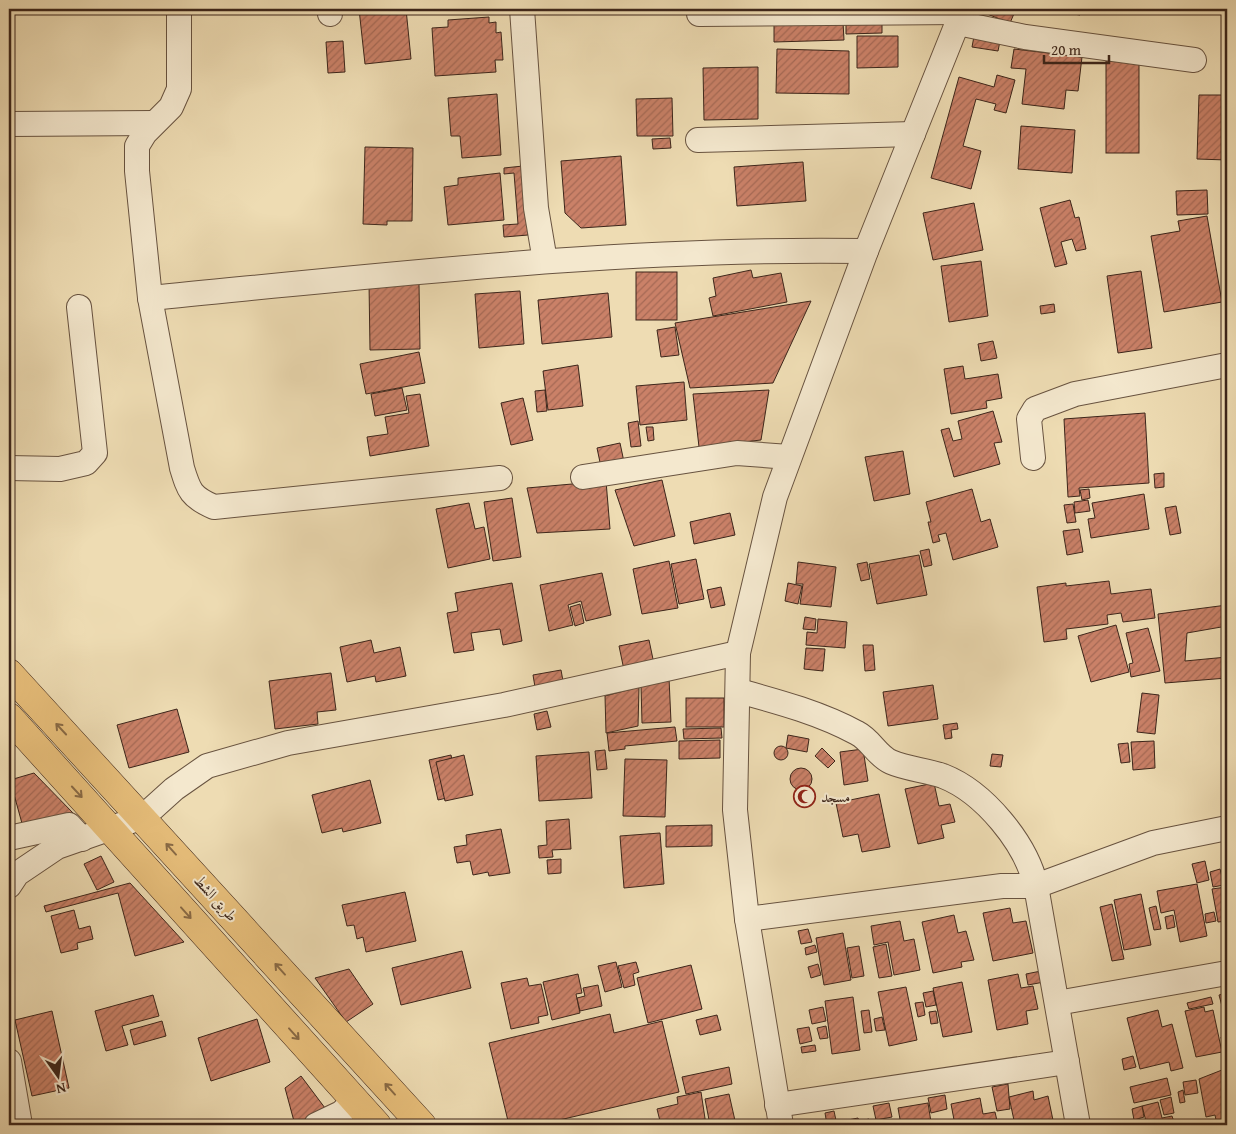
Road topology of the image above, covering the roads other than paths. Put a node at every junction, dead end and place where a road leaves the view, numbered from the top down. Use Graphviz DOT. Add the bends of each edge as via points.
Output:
graph roads {
  1 [pos="179,9"];
  2 [pos="522,9"];
  3 [pos="699,14"];
  4 [pos="961,14"];
  5 [pos="1194,60"];
  6 [pos="154,123"];
  7 [pos="9,124"];
  8 [pos="913,134"];
  9 [pos="698,140"];
  10 [pos="866,251"];
  11 [pos="546,261"];
  12 [pos="150,298"];
  13 [pos="79,307"];
  14 [pos="1227,365"];
  15 [pos="789,457"];
  16 [pos="1033,458"];
  17 [pos="9,468"];
  18 [pos="583,477"];
  19 [pos="500,478"];
  20 [pos="738,653"];
  21 [pos="9,673"];
  22 [pos="739,691"];
  23 [pos="9,718"];
  24 [pos="143,817"];
  25 [pos="1223,824"];
  26 [pos="110,827"];
  27 [pos="9,838"];
  28 [pos="82,839"];
  29 [pos="9,886"];
  30 [pos="1036,886"];
  31 [pos="747,919"];
  32 [pos="1227,973"];
  33 [pos="1057,1003"];
  34 [pos="9,1061"];
  35 [pos="1068,1062"];
  36 [pos="354,1101"];
  37 [pos="779,1115"];
  38 [pos="20,1125"];
  39 [pos="316,1125"];
  40 [pos="377,1125"];
  41 [pos="422,1125"];
  42 [pos="1078,1125"];
  1 -- 6 [label="street" via="179,89 171,107"];
  2 -- 11 [label="street" via="536,208"];
  3 -- 4 [label="street"];
  4 -- 5 [label="street" via="1044,40"];
  4 -- 8 [label="street"];
  6 -- 7 [label="street"];
  6 -- 12 [label="street" via="138,146 137,171"];
  8 -- 9 [label="street"];
  8 -- 10 [label="street"];
  10 -- 11 [label="street" via="778,249"];
  10 -- 15 [label="street"];
  11 -- 12 [label="street"];
  12 -- 19 [label="street" via="182,468 188,491 200,501 214,507"];
  13 -- 17 [label="street" via="95,452 86,463 60,469"];
  14 -- 16 [label="street" via="1075,394 1035,409 1029,419"];
  15 -- 18 [label="street" via="737,453"];
  15 -- 20 [label="street" via="775,497"];
  20 -- 22 [label="street"];
  20 -- 24 [label="street" via="504,705 288,743 250,753 207,766 174,789"];
  24 -- 21 [label="highway, طريق الشط, one-way"];
  22 -- 30 [label="street" via="836,722 867,739 891,762 955,782 1005,826 1032,868"];
  22 -- 31 [label="street" via="735,810"];
  23 -- 26 [label="highway, one-way"];
  24 -- 26 [label="street"];
  41 -- 24 [label="highway, طريق الشط, one-way"];
  25 -- 30 [label="street" via="1153,843"];
  26 -- 28 [label="street"];
  26 -- 36 [label="highway, one-way"];
  27 -- 28 [label="street" via="70,825"];
  28 -- 29 [label="street" via="57,847 33,861 17,874"];
  30 -- 31 [label="street" via="994,887"];
  30 -- 33 [label="street"];
  31 -- 37 [label="street"];
  32 -- 33 [label="street"];
  33 -- 35 [label="street"];
  34 -- 38 [label="street"];
  35 -- 37 [label="street"];
  35 -- 42 [label="street"];
  36 -- 39 [label="street"];
  36 -- 40 [label="highway"];
}
